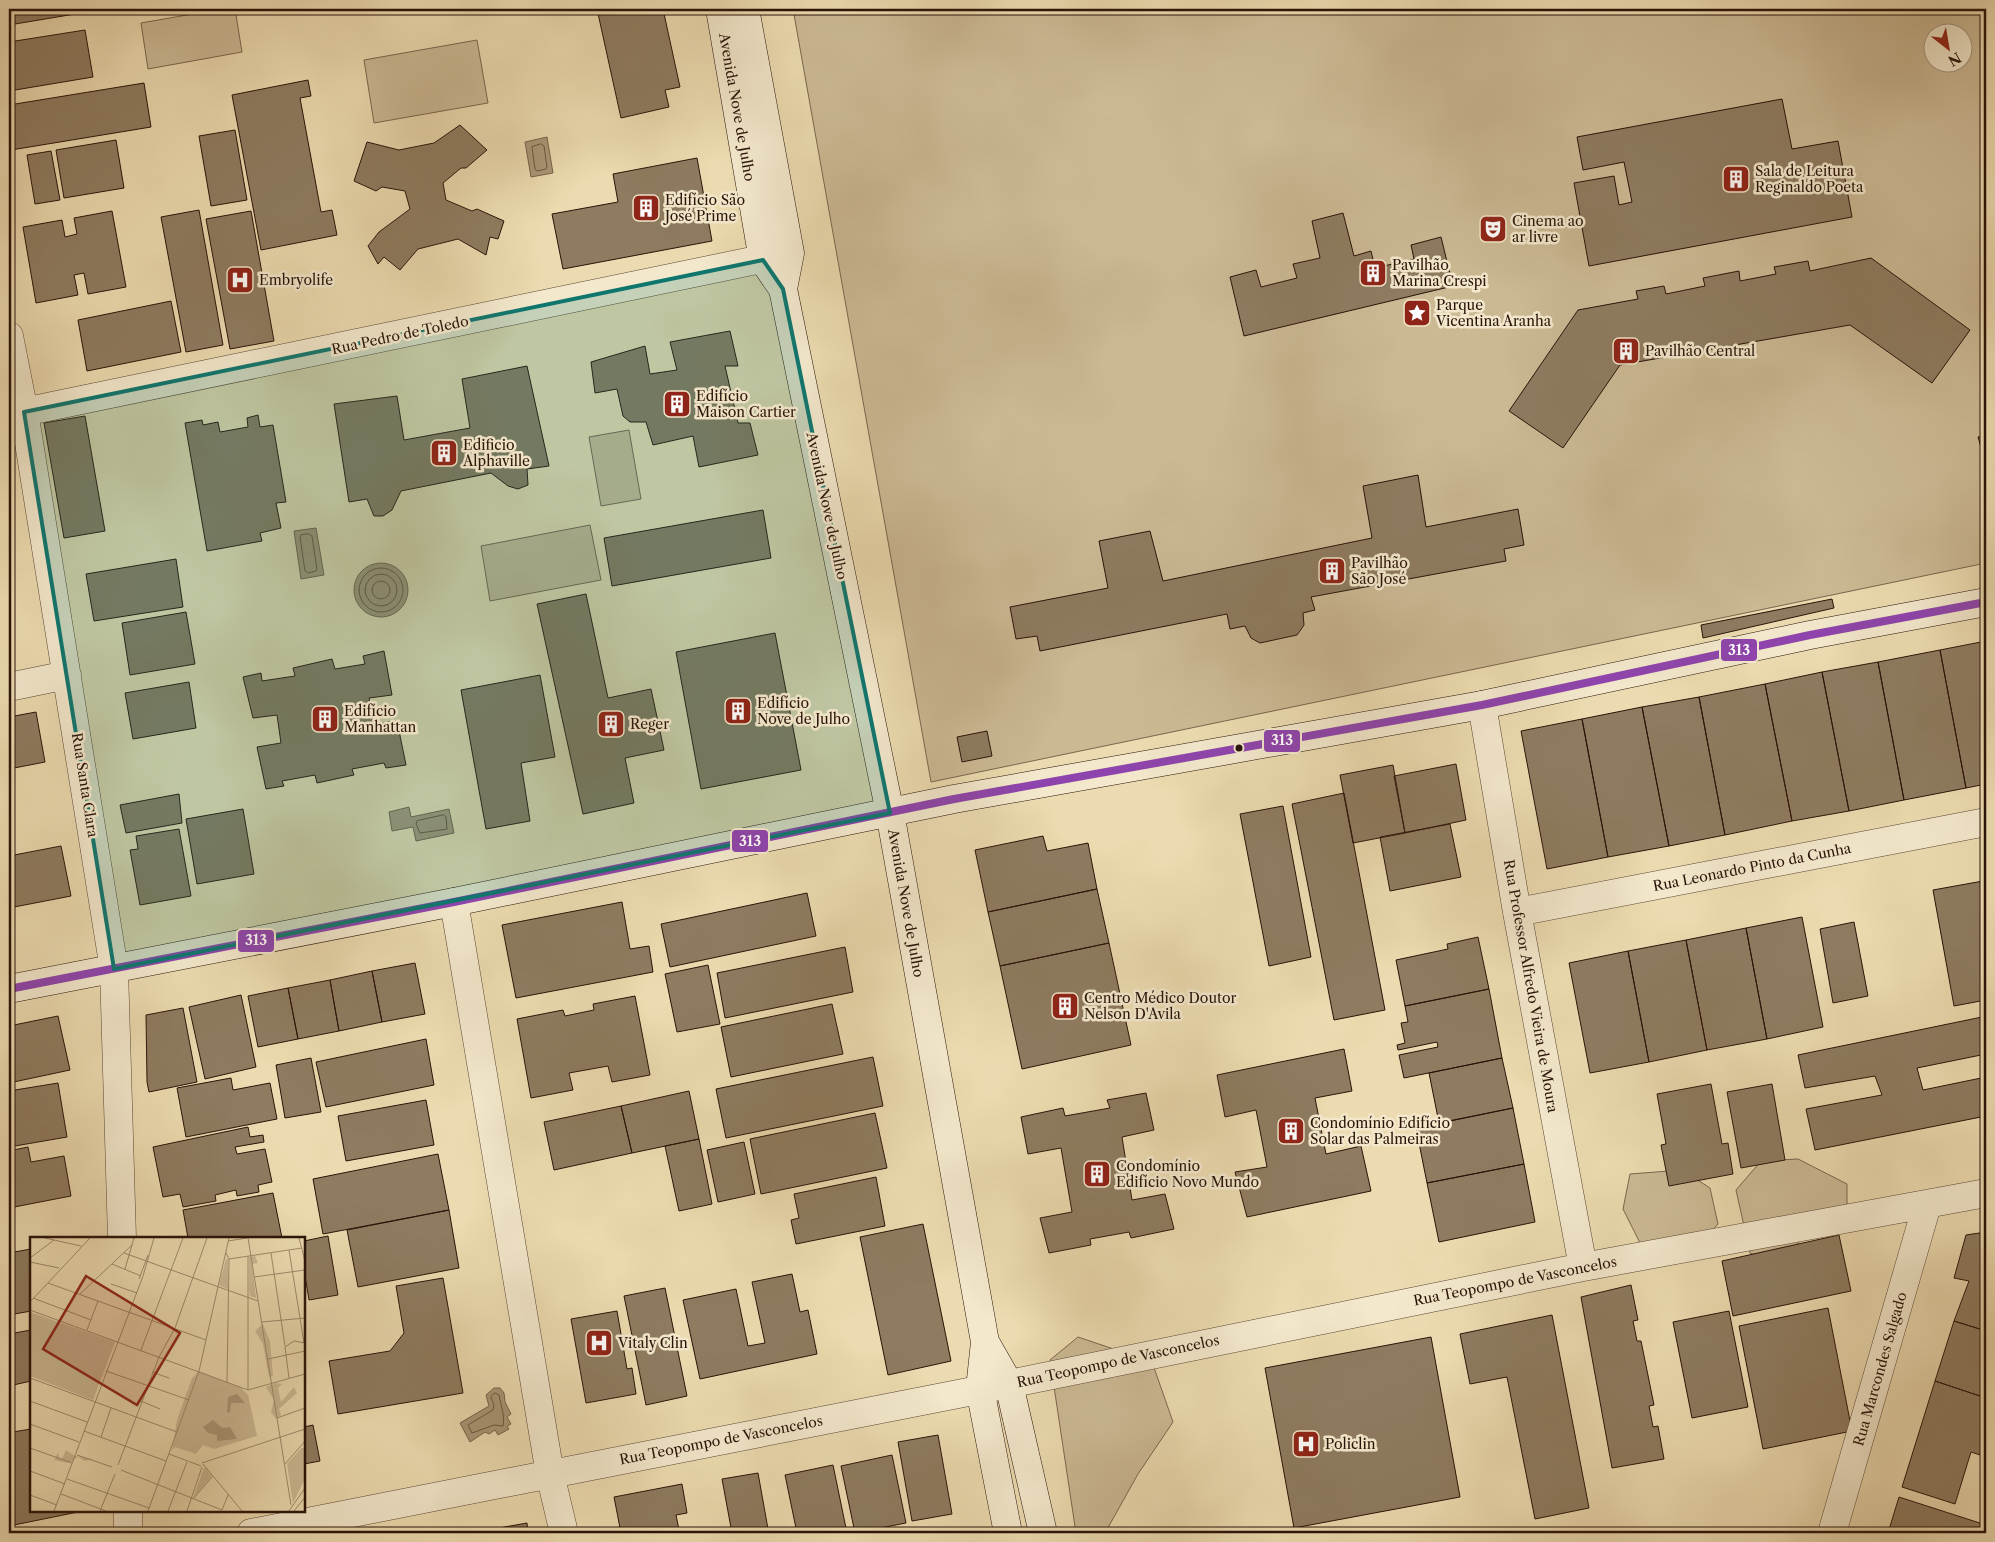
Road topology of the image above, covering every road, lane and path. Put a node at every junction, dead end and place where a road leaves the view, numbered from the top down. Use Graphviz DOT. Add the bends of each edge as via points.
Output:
graph roads {
  1 [pos="720,9"];
  2 [pos="746,9"];
  3 [pos="790,253"];
  4 [pos="764,260"];
  5 [pos="782,289"];
  6 [pos="9,336"];
  7 [pos="17,414"];
  8 [pos="1986,602"];
  9 [pos="67,675"];
  10 [pos="9,687"];
  11 [pos="1482,705"];
  12 [pos="890,812"];
  13 [pos="1986,822"];
  14 [pos="454,902"];
  15 [pos="1517,912"];
  16 [pos="114,969"];
  17 [pos="9,989"];
  18 [pos="1986,1193"];
  19 [pos="1927,1205"];
  20 [pos="122,1237"];
  21 [pos="1583,1267"];
  22 [pos="986,1342"];
  23 [pos="1009,1384"];
  24 [pos="980,1389"];
  25 [pos="550,1474"];
  26 [pos="128,1512"];
  27 [pos="128,1533"];
  28 [pos="251,1533"];
  29 [pos="564,1533"];
  30 [pos="1008,1533"];
  31 [pos="1043,1533"];
  32 [pos="1832,1533"];
  1 -- 4 [label="street, Avenida Nove de Julho"];
  2 -- 3 [label="street, Avenida Nove de Julho"];
  3 -- 4 [label="street, Rua Pedro de Toledo"];
  3 -- 5 [label="street, Avenida Nove de Julho"];
  4 -- 5 [label="street, Avenida Nove de Julho"];
  4 -- 7 [label="street, Rua Pedro de Toledo"];
  5 -- 12 [label="street, Avenida Nove de Julho"];
  6 -- 7 [label="street, Rua Santa Clara"];
  7 -- 9 [label="street, Rua Santa Clara"];
  8 -- 11 [label="street" via="1810,635"];
  9 -- 10 [label="street"];
  9 -- 16 [label="street, Rua Santa Clara"];
  11 -- 12 [label="street"];
  11 -- 15 [label="street, Rua Professor Alfredo Vieira de Moura"];
  12 -- 14 [label="street"];
  12 -- 22 [label="street, Avenida Nove de Julho"];
  13 -- 15 [label="street, Rua Leonardo Pinto da Cunha"];
  14 -- 16 [label="street"];
  14 -- 25 [label="street"];
  15 -- 21 [label="street, Rua Professor Alfredo Vieira de Moura"];
  16 -- 17 [label="street"];
  16 -- 20 [label="street, Rua Santa Clara"];
  18 -- 19 [label="street, Rua Teopompo de Vasconcelos"];
  19 -- 21 [label="street, Rua Teopompo de Vasconcelos"];
  19 -- 32 [label="street, Rua Marcondes Salgado"];
  21 -- 23 [label="street, Rua Teopompo de Vasconcelos"];
  22 -- 23 [label="street, Avenida Nove de Julho"];
  22 -- 24 [label="street, Avenida Nove de Julho"];
  23 -- 24 [label="street, Rua Teopompo de Vasconcelos"];
  23 -- 31 [label="street, Avenida Nove de Julho"];
  24 -- 25 [label="street, Rua Teopompo de Vasconcelos"];
  24 -- 30 [label="street, Avenida Nove de Julho"];
  25 -- 28 [label="street, Rua Teopompo de Vasconcelos"];
  25 -- 29 [label="street"];
  26 -- 27 [label="street"];
}
